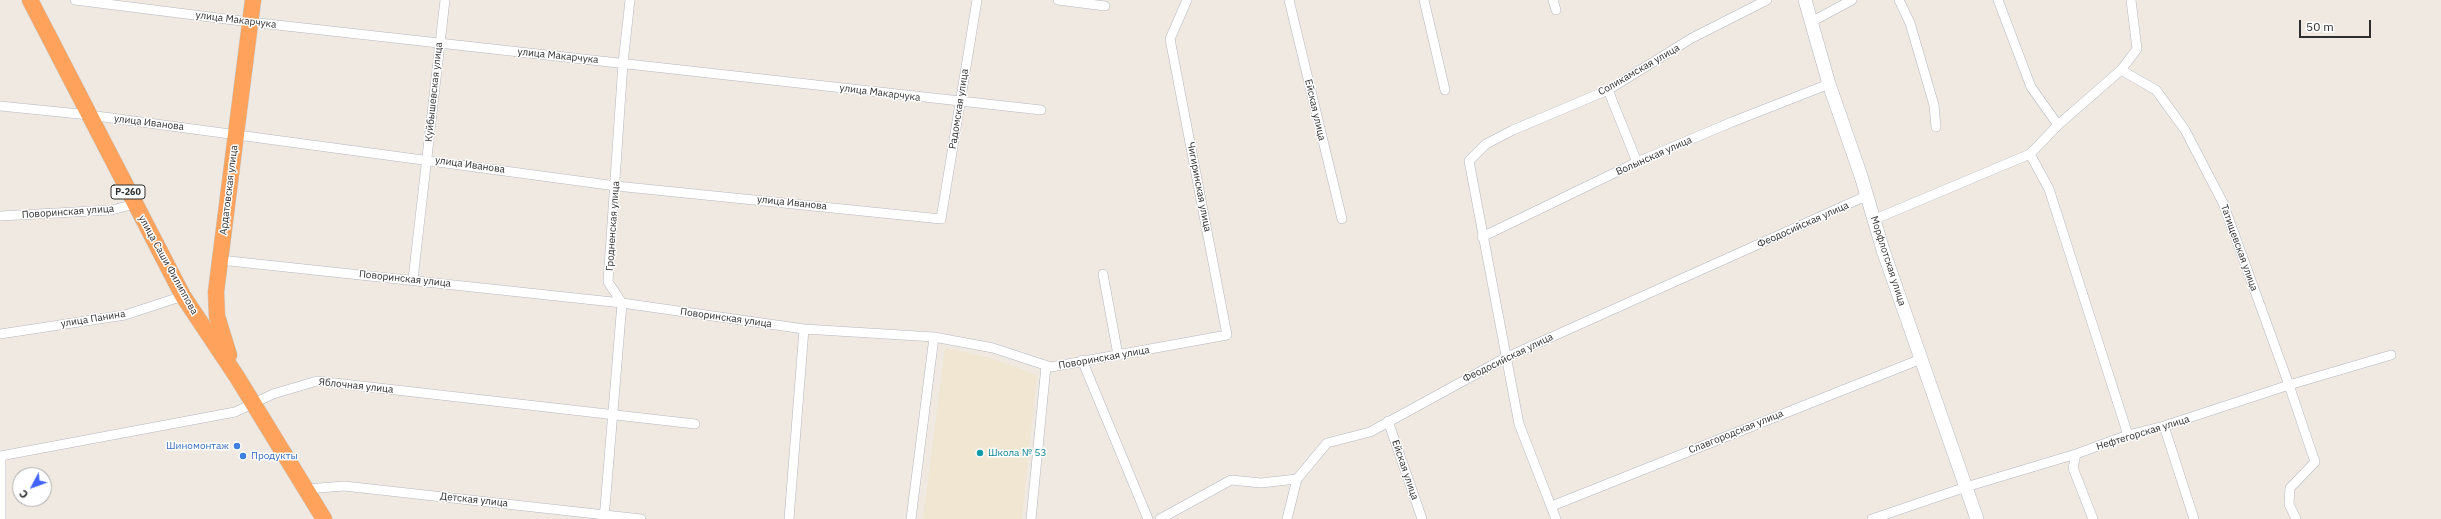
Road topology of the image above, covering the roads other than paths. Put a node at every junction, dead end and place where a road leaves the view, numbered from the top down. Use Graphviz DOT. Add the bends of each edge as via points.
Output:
graph roads {
  1 [pos="30,0"];
  2 [pos="75,0"];
  3 [pos="253,0"];
  4 [pos="445,0"];
  5 [pos="630,0"];
  6 [pos="977,0"];
  7 [pos="1058,0"];
  8 [pos="1188,0"];
  9 [pos="1289,0"];
  10 [pos="1424,0"];
  11 [pos="1553,0"];
  12 [pos="1767,0"];
  13 [pos="1805,0"];
  14 [pos="1852,0"];
  15 [pos="1899,0"];
  16 [pos="1998,0"];
  17 [pos="2131,0"];
  18 [pos="1105,6"];
  19 [pos="1556,10"];
  20 [pos="250,22"];
  21 [pos="1811,22"];
  22 [pos="440,43"];
  23 [pos="623,63"];
  24 [pos="2121,70"];
  25 [pos="1829,84"];
  26 [pos="1445,90"];
  27 [pos="1608,90"];
  28 [pos="961,103"];
  29 [pos="0,106"];
  30 [pos="1041,110"];
  31 [pos="89,115"];
  32 [pos="2058,125"];
  33 [pos="1936,127"];
  34 [pos="235,134"];
  35 [pos="2030,154"];
  36 [pos="427,159"];
  37 [pos="1637,162"];
  38 [pos="616,186"];
  39 [pos="1866,196"];
  40 [pos="135,204"];
  41 [pos="0,216"];
  42 [pos="941,218"];
  43 [pos="1342,219"];
  44 [pos="1873,220"];
  45 [pos="1482,237"];
  46 [pos="220,260"];
  47 [pos="1103,274"];
  48 [pos="413,280"];
  49 [pos="216,292"];
  50 [pos="185,298"];
  51 [pos="622,303"];
  52 [pos="804,329"];
  53 [pos="0,334"];
  54 [pos="1227,335"];
  55 [pos="934,337"];
  56 [pos="1118,355"];
  57 [pos="2391,355"];
  58 [pos="1507,357"];
  59 [pos="1921,359"];
  60 [pos="1082,360"];
  61 [pos="1046,366"];
  62 [pos="238,377"];
  63 [pos="2289,385"];
  64 [pos="253,404"];
  65 [pos="614,415"];
  66 [pos="1388,421"];
  67 [pos="695,424"];
  68 [pos="2164,426"];
  69 [pos="2128,435"];
  70 [pos="2076,454"];
  71 [pos="0,456"];
  72 [pos="1297,479"];
  73 [pos="1966,487"];
  74 [pos="306,488"];
  75 [pos="1552,506"];
  76 [pos="604,517"];
  77 [pos="1,519"];
  78 [pos="324,519"];
  79 [pos="641,519"];
  80 [pos="789,519"];
  81 [pos="911,519"];
  82 [pos="1031,519"];
  83 [pos="1148,519"];
  84 [pos="1160,519"];
  85 [pos="1287,519"];
  86 [pos="1422,519"];
  87 [pos="1556,519"];
  88 [pos="1872,519"];
  89 [pos="1977,519"];
  90 [pos="2093,519"];
  91 [pos="2194,519"];
  92 [pos="2296,519"];
  1 -- 31 [label="highway, улица Саши Филиппова / Р-260"];
  2 -- 20 [label="street, улица Макарчука"];
  3 -- 20 [label="highway, Ардатовская улица / Р-260"];
  4 -- 22 [label="street, Куйбышевская улица"];
  5 -- 23 [label="street, Гродненская улица"];
  6 -- 28 [label="street, Радомская улица"];
  7 -- 18 [label="street"];
  8 -- 54 [label="street, Чигиринская улица" via="1170,39"];
  9 -- 43 [label="street, Ейская улица"];
  10 -- 26 [label="street"];
  11 -- 19 [label="street"];
  12 -- 27 [label="street, Соликамская улица" via="1692,38"];
  13 -- 21 [label="street, Морфлотская улица"];
  14 -- 21 [label="street"];
  15 -- 33 [label="street" via="1917,46 1934,105"];
  16 -- 32 [label="street" via="2031,87"];
  17 -- 24 [label="street" via="2136,49"];
  20 -- 22 [label="street, улица Макарчука"];
  20 -- 34 [label="highway, Ардатовская улица / Р-260"];
  21 -- 25 [label="street, Морфлотская улица"];
  22 -- 23 [label="street, улица Макарчука"];
  22 -- 36 [label="street, Куйбышевская улица"];
  23 -- 28 [label="street, улица Макарчука"];
  23 -- 38 [label="street, Гродненская улица"];
  24 -- 32 [label="street"];
  24 -- 63 [label="street, Татищевская улица" via="2156,90 2185,130 2223,203"];
  25 -- 37 [label="street, Волынская улица"];
  25 -- 39 [label="street, Морфлотская улица"];
  27 -- 37 [label="street"];
  27 -- 45 [label="street, Соликамская улица" via="1513,130 1486,144 1469,160"];
  28 -- 30 [label="street, улица Макарчука"];
  28 -- 42 [label="street, Радомская улица"];
  29 -- 31 [label="street, улица Иванова"];
  31 -- 34 [label="street, улица Иванова"];
  31 -- 40 [label="highway, улица Саши Филиппова / Р-260"];
  32 -- 35 [label="street"];
  34 -- 36 [label="street, улица Иванова" via="253,139"];
  34 -- 46 [label="highway, Ардатовская улица / Р-260"];
  35 -- 44 [label="street"];
  35 -- 69 [label="street" via="2049,189"];
  36 -- 38 [label="street, улица Иванова"];
  36 -- 48 [label="street, Куйбышевская улица"];
  37 -- 45 [label="street, Волынская улица"];
  38 -- 42 [label="street, улица Иванова"];
  38 -- 51 [label="street, Гродненская улица" via="608,282"];
  39 -- 44 [label="street, Морфлотская улица"];
  39 -- 58 [label="street, Феодосийская улица"];
  40 -- 41 [label="street, Поворинская улица" via="112,210"];
  40 -- 50 [label="highway, улица Саши Филиппова / Р-260"];
  44 -- 59 [label="street, Морфлотская улица"];
  45 -- 58 [label="street"];
  46 -- 48 [label="street, Поворинская улица"];
  46 -- 49 [label="highway, Ардатовская улица / Р-260"];
  47 -- 56 [label="street"];
  48 -- 51 [label="street, Поворинская улица"];
  49 -- 50 [label="highway" via="200,303"];
  49 -- 62 [label="highway, Ардатовская улица / Р-260" via="216,316"];
  50 -- 53 [label="street, улица Панина" via="125,315"];
  50 -- 62 [label="highway, улица Саши Филиппова / Р-260"];
  51 -- 52 [label="street, Поворинская улица"];
  51 -- 65 [label="street"];
  52 -- 55 [label="street, Поворинская улица"];
  52 -- 80 [label="street"];
  54 -- 56 [label="street, Поворинская улица"];
  55 -- 61 [label="street, Поворинская улица" via="993,348"];
  55 -- 81 [label="street"];
  56 -- 60 [label="street, Поворинская улица" via="1091,361"];
  57 -- 63 [label="street, Нефтегорская улица"];
  58 -- 66 [label="street, Феодосийская улица"];
  58 -- 75 [label="street" via="1519,424"];
  59 -- 73 [label="street, Морфлотская улица"];
  59 -- 75 [label="street, Славгородская улица"];
  60 -- 61 [label="street, Поворинская улица" via="1051,368"];
  60 -- 83 [label="street"];
  61 -- 82 [label="street"];
  62 -- 64 [label="highway, улица Саши Филиппова / Р-260"];
  63 -- 68 [label="street, Нефтегорская улица"];
  63 -- 92 [label="street, Татищевская улица" via="2314,462 2290,488 2289,504"];
  64 -- 65 [label="street, Яблочная улица" via="273,394 317,381"];
  64 -- 71 [label="street, Яблочная улица" via="236,412"];
  64 -- 74 [label="highway, улица Саши Филиппова / Р-260"];
  65 -- 67 [label="street, Яблочная улица"];
  65 -- 76 [label="street"];
  66 -- 72 [label="street, Феодосийская улица" via="1370,432 1328,443"];
  66 -- 86 [label="street, Ейская улица"];
  68 -- 69 [label="street, Нефтегорская улица"];
  68 -- 91 [label="street"];
  69 -- 70 [label="street, Нефтегорская улица"];
  70 -- 73 [label="street, Нефтегорская улица"];
  70 -- 90 [label="street" via="2073,468"];
  71 -- 77 [label="street"];
  72 -- 84 [label="street" via="1261,483 1231,480"];
  72 -- 85 [label="street"];
  73 -- 88 [label="street, Нефтегорская улица"];
  73 -- 89 [label="street, Морфлотская улица"];
  74 -- 76 [label="street, Детская улица" via="344,486"];
  74 -- 78 [label="highway, улица Саши Филиппова / Р-260"];
  75 -- 87 [label="street"];
  76 -- 79 [label="street, Детская улица"];
}
